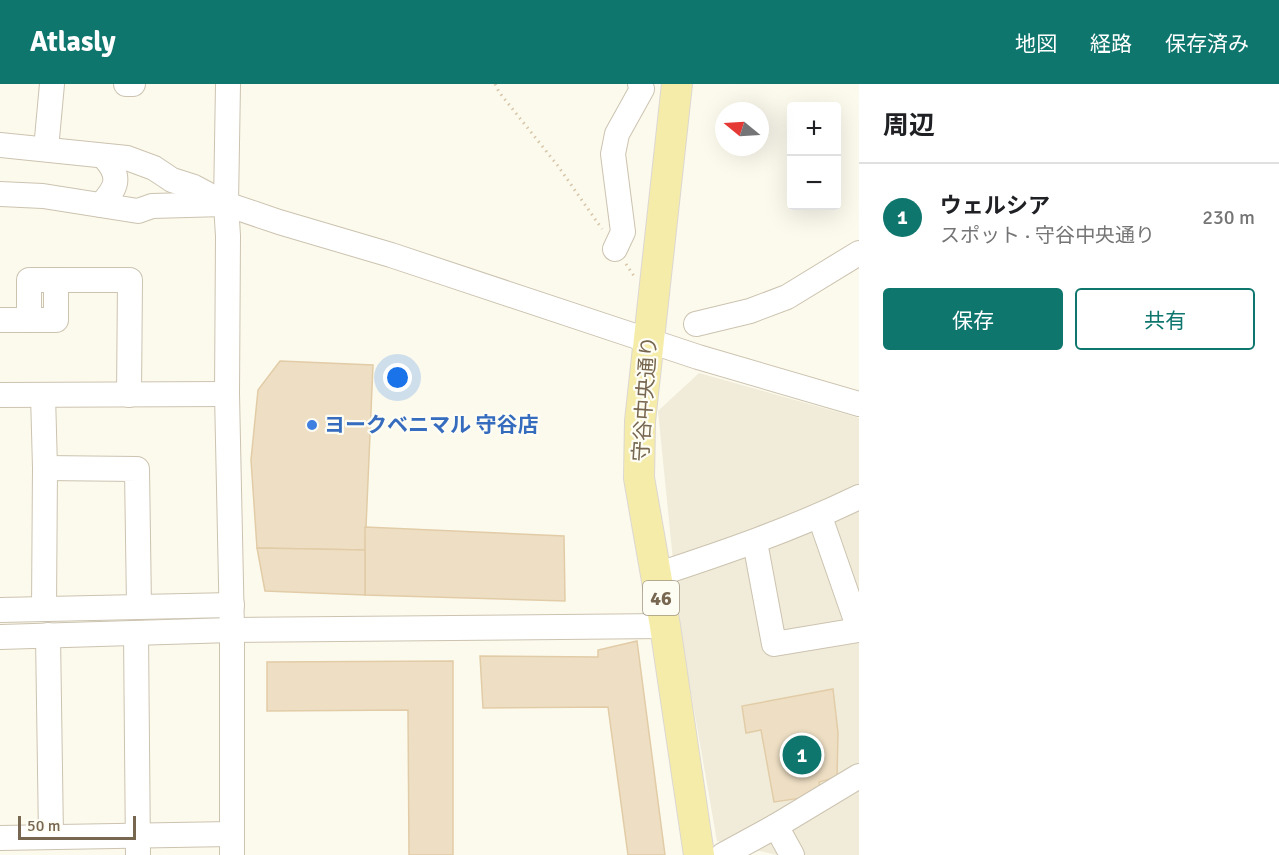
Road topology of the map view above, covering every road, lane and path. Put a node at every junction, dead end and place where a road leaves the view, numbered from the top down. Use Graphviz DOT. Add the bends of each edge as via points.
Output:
graph roads {
  1 [pos="52,84"];
  2 [pos="126,84"];
  3 [pos="133,84"];
  4 [pos="228,84"];
  5 [pos="495,84"];
  6 [pos="640,84"];
  7 [pos="676,84"];
  8 [pos="0,145"];
  9 [pos="46,149"];
  10 [pos="104,157"];
  11 [pos="0,194"];
  12 [pos="226,204"];
  13 [pos="101,205"];
  14 [pos="615,249"];
  15 [pos="859,253"];
  16 [pos="635,278"];
  17 [pos="0,320"];
  18 [pos="696,324"];
  19 [pos="649,341"];
  20 [pos="227,394"];
  21 [pos="0,395"];
  22 [pos="43,395"];
  23 [pos="129,395"];
  24 [pos="859,404"];
  25 [pos="45,468"];
  26 [pos="859,497"];
  27 [pos="820,517"];
  28 [pos="755,542"];
  29 [pos="656,575"];
  30 [pos="232,605"];
  31 [pos="139,607"];
  32 [pos="44,609"];
  33 [pos="0,610"];
  34 [pos="666,626"];
  35 [pos="232,630"];
  36 [pos="859,630"];
  37 [pos="136,633"];
  38 [pos="48,635"];
  39 [pos="0,637"];
  40 [pos="857,783"];
  41 [pos="776,826"];
  42 [pos="51,837"];
  43 [pos="0,838"];
  44 [pos="137,845"];
  45 [pos="232,845"];
  46 [pos="699,855"];
  47 [pos="723,855"];
  48 [pos="792,855"];
  1 -- 9 [label="street"];
  2 -- 3 [label="street"];
  4 -- 12 [label="street"];
  5 -- 14 [label="path"];
  6 -- 14 [label="street" via="642,89 617,134 613,154 623,232"];
  7 -- 19 [label="main road, 守谷中央通り / 46"];
  8 -- 9 [label="street"];
  9 -- 10 [label="street"];
  10 -- 12 [label="street" via="127,158 154,168"];
  10 -- 13 [label="street" via="115,172 116,182"];
  11 -- 13 [label="street"];
  12 -- 13 [label="street" via="152,206 138,211"];
  12 -- 19 [label="street"];
  12 -- 20 [label="street"];
  14 -- 16 [label="path"];
  15 -- 18 [label="street" via="787,297"];
  17 -- 23 [label="street" via="29,320 29,280 130,280"];
  19 -- 24 [label="street"];
  19 -- 29 [label="main road, 守谷中央通り / 46" via="640,421 639,478"];
  20 -- 23 [label="street"];
  20 -- 30 [label="street"];
  21 -- 22 [label="street"];
  22 -- 23 [label="street"];
  22 -- 25 [label="street"];
  25 -- 31 [label="street" via="137,470"];
  25 -- 32 [label="street"];
  26 -- 27 [label="street"];
  27 -- 28 [label="street"];
  27 -- 36 [label="street"];
  28 -- 29 [label="street"];
  28 -- 36 [label="street" via="774,644"];
  29 -- 34 [label="main road, 守谷中央通り / 46"];
  30 -- 31 [label="street"];
  30 -- 35 [label="street"];
  31 -- 32 [label="street"];
  32 -- 33 [label="street"];
  34 -- 35 [label="street"];
  34 -- 46 [label="main road, 守谷中央通り / 46"];
  35 -- 37 [label="street"];
  35 -- 45 [label="street"];
  37 -- 38 [label="street"];
  37 -- 44 [label="street"];
  38 -- 39 [label="street"];
  38 -- 42 [label="street"];
  40 -- 41 [label="street"];
  41 -- 47 [label="street"];
  41 -- 48 [label="street"];
  42 -- 43 [label="street"];
  42 -- 44 [label="street"];
  44 -- 45 [label="street"];
}
